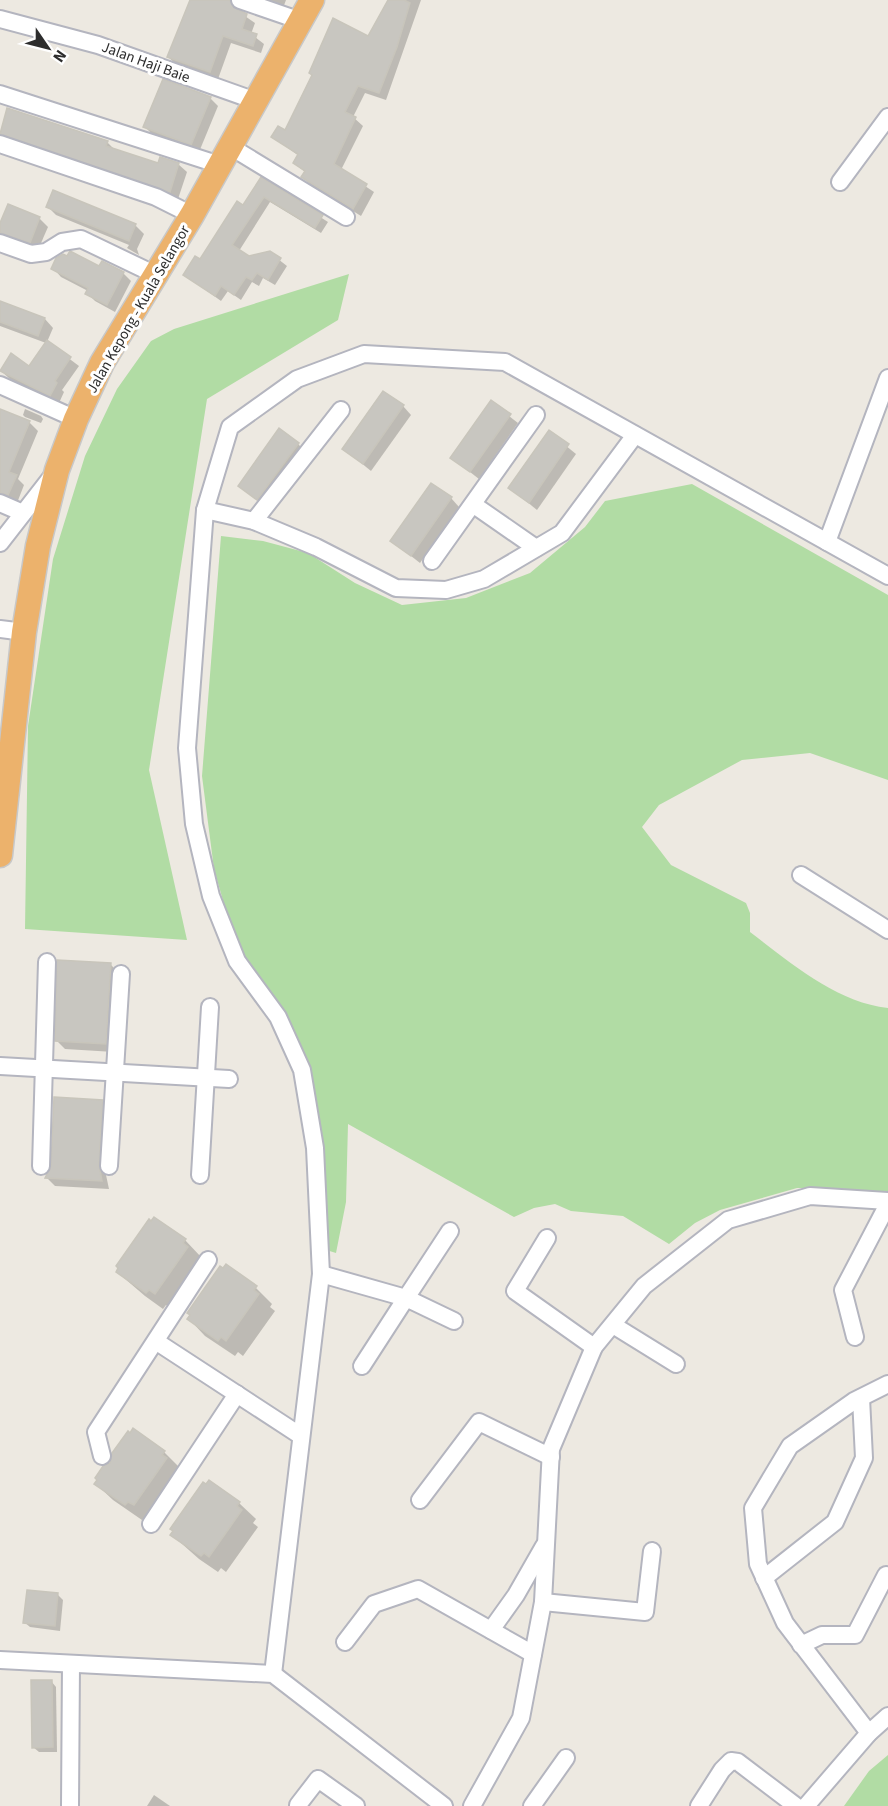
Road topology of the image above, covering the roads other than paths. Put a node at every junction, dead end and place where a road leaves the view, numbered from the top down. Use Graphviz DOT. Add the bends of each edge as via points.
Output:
graph roads {
  1 [pos="240,0"];
  2 [pos="307,11"];
  3 [pos="0,19"];
  4 [pos="0,94"];
  5 [pos="256,101"];
  6 [pos="888,117"];
  7 [pos="0,144"];
  8 [pos="225,156"];
  9 [pos="840,182"];
  10 [pos="192,215"];
  11 [pos="346,217"];
  12 [pos="0,243"];
  13 [pos="156,275"];
  14 [pos="888,378"];
  15 [pos="0,385"];
  16 [pos="341,410"];
  17 [pos="536,415"];
  18 [pos="76,419"];
  19 [pos="635,435"];
  20 [pos="57,470"];
  21 [pos="0,503"];
  22 [pos="474,505"];
  23 [pos="205,510"];
  24 [pos="23,513"];
  25 [pos="254,521"];
  26 [pos="827,542"];
  27 [pos="0,543"];
  28 [pos="536,548"];
  29 [pos="432,561"];
  30 [pos="888,576"];
  31 [pos="0,629"];
  32 [pos="24,632"];
  33 [pos="0,846"];
  34 [pos="801,875"];
  35 [pos="888,930"];
  36 [pos="47,962"];
  37 [pos="121,974"];
  38 [pos="210,1007"];
  39 [pos="0,1066"];
  40 [pos="44,1068"];
  41 [pos="115,1072"];
  42 [pos="206,1077"];
  43 [pos="229,1079"];
  44 [pos="41,1166"];
  45 [pos="109,1166"];
  46 [pos="200,1174"];
  47 [pos="888,1202"];
  48 [pos="450,1231"];
  49 [pos="547,1238"];
  50 [pos="208,1260"];
  51 [pos="321,1274"];
  52 [pos="406,1298"];
  53 [pos="454,1321"];
  54 [pos="613,1324"];
  55 [pos="855,1336"];
  56 [pos="157,1342"];
  57 [pos="594,1347"];
  58 [pos="676,1364"];
  59 [pos="362,1366"];
  60 [pos="888,1384"];
  61 [pos="237,1394"];
  62 [pos="861,1398"];
  63 [pos="301,1436"];
  64 [pos="102,1456"];
  65 [pos="551,1456"];
  66 [pos="420,1500"];
  67 [pos="151,1524"];
  68 [pos="546,1543"];
  69 [pos="652,1551"];
  70 [pos="886,1575"];
  71 [pos="764,1578"];
  72 [pos="543,1602"];
  73 [pos="490,1630"];
  74 [pos="345,1642"];
  75 [pos="801,1645"];
  76 [pos="533,1654"];
  77 [pos="0,1660"];
  78 [pos="71,1664"];
  79 [pos="273,1674"];
  80 [pos="888,1716"];
  81 [pos="869,1733"];
  82 [pos="566,1758"];
  83 [pos="298,1805"];
  84 [pos="70,1806"];
  85 [pos="357,1806"];
  86 [pos="444,1806"];
  87 [pos="472,1806"];
  88 [pos="532,1806"];
  89 [pos="699,1806"];
  90 [pos="796,1806"];
  91 [pos="806,1806"];
  1 -- 2 [label="street"];
  2 -- 5 [label="highway, Jalan Kepong - Kuala Selangor"];
  3 -- 5 [label="street, Jalan Haji Baie" via="98,45"];
  4 -- 8 [label="street"];
  5 -- 8 [label="highway, Jalan Kepong - Kuala Selangor"];
  6 -- 9 [label="street"];
  7 -- 10 [label="street" via="156,197"];
  8 -- 10 [label="highway, Jalan Kepong - Kuala Selangor"];
  8 -- 11 [label="street"];
  10 -- 13 [label="highway, Jalan Kepong - Kuala Selangor"];
  12 -- 13 [label="street" via="31,254 81,239"];
  13 -- 18 [label="highway, Jalan Kepong - Kuala Selangor" via="102,363"];
  14 -- 26 [label="street"];
  15 -- 18 [label="street"];
  16 -- 25 [label="street"];
  17 -- 22 [label="street"];
  18 -- 20 [label="highway, Jalan Kepong - Kuala Selangor"];
  19 -- 23 [label="street" via="505,362 364,354 297,379 230,427"];
  19 -- 26 [label="street"];
  19 -- 28 [label="street" via="562,533"];
  20 -- 24 [label="street"];
  20 -- 32 [label="highway, Jalan Kepong - Kuala Selangor" via="38,546"];
  21 -- 24 [label="street"];
  22 -- 28 [label="street"];
  22 -- 29 [label="street"];
  23 -- 25 [label="street"];
  23 -- 51 [label="street" via="187,748 194,824 211,897 237,962 278,1017 302,1070 315,1148"];
  24 -- 27 [label="street"];
  25 -- 28 [label="street" via="396,588 446,590 475,582"];
  26 -- 30 [label="street"];
  31 -- 32 [label="street"];
  32 -- 33 [label="highway, Jalan Kepong - Kuala Selangor"];
  34 -- 35 [label="street"];
  36 -- 40 [label="street"];
  37 -- 41 [label="street"];
  38 -- 42 [label="street"];
  39 -- 40 [label="street"];
  40 -- 41 [label="street"];
  40 -- 44 [label="street"];
  41 -- 42 [label="street"];
  41 -- 45 [label="street"];
  42 -- 43 [label="street"];
  42 -- 46 [label="street"];
  47 -- 54 [label="street" via="810,1196 728,1220 645,1286"];
  47 -- 55 [label="street" via="843,1290"];
  48 -- 52 [label="street"];
  49 -- 57 [label="street" via="515,1291"];
  50 -- 56 [label="street"];
  51 -- 52 [label="street"];
  51 -- 63 [label="street"];
  52 -- 53 [label="street"];
  52 -- 59 [label="street"];
  54 -- 57 [label="street"];
  54 -- 58 [label="street"];
  56 -- 61 [label="street"];
  56 -- 64 [label="street" via="96,1432"];
  57 -- 65 [label="street"];
  60 -- 62 [label="street"];
  61 -- 63 [label="street"];
  61 -- 67 [label="street"];
  62 -- 71 [label="street" via="864,1458 835,1522"];
  62 -- 71 [label="street" via="790,1446 753,1508 758,1563"];
  63 -- 79 [label="street"];
  65 -- 66 [label="street" via="478,1422"];
  65 -- 68 [label="street"];
  68 -- 72 [label="street"];
  68 -- 73 [label="street"];
  69 -- 72 [label="street" via="645,1612"];
  70 -- 75 [label="street" via="855,1635 822,1635"];
  71 -- 75 [label="street" via="785,1623"];
  72 -- 76 [label="street"];
  73 -- 74 [label="street" via="418,1589 374,1604"];
  73 -- 76 [label="street"];
  75 -- 81 [label="street"];
  76 -- 87 [label="street" via="521,1718"];
  77 -- 78 [label="street"];
  78 -- 79 [label="street"];
  78 -- 84 [label="street"];
  79 -- 86 [label="street"];
  80 -- 81 [label="street"];
  81 -- 91 [label="street"];
  82 -- 88 [label="street"];
  83 -- 85 [label="street" via="318,1779"];
  89 -- 90 [label="street" via="731,1761 738,1762"];
}
